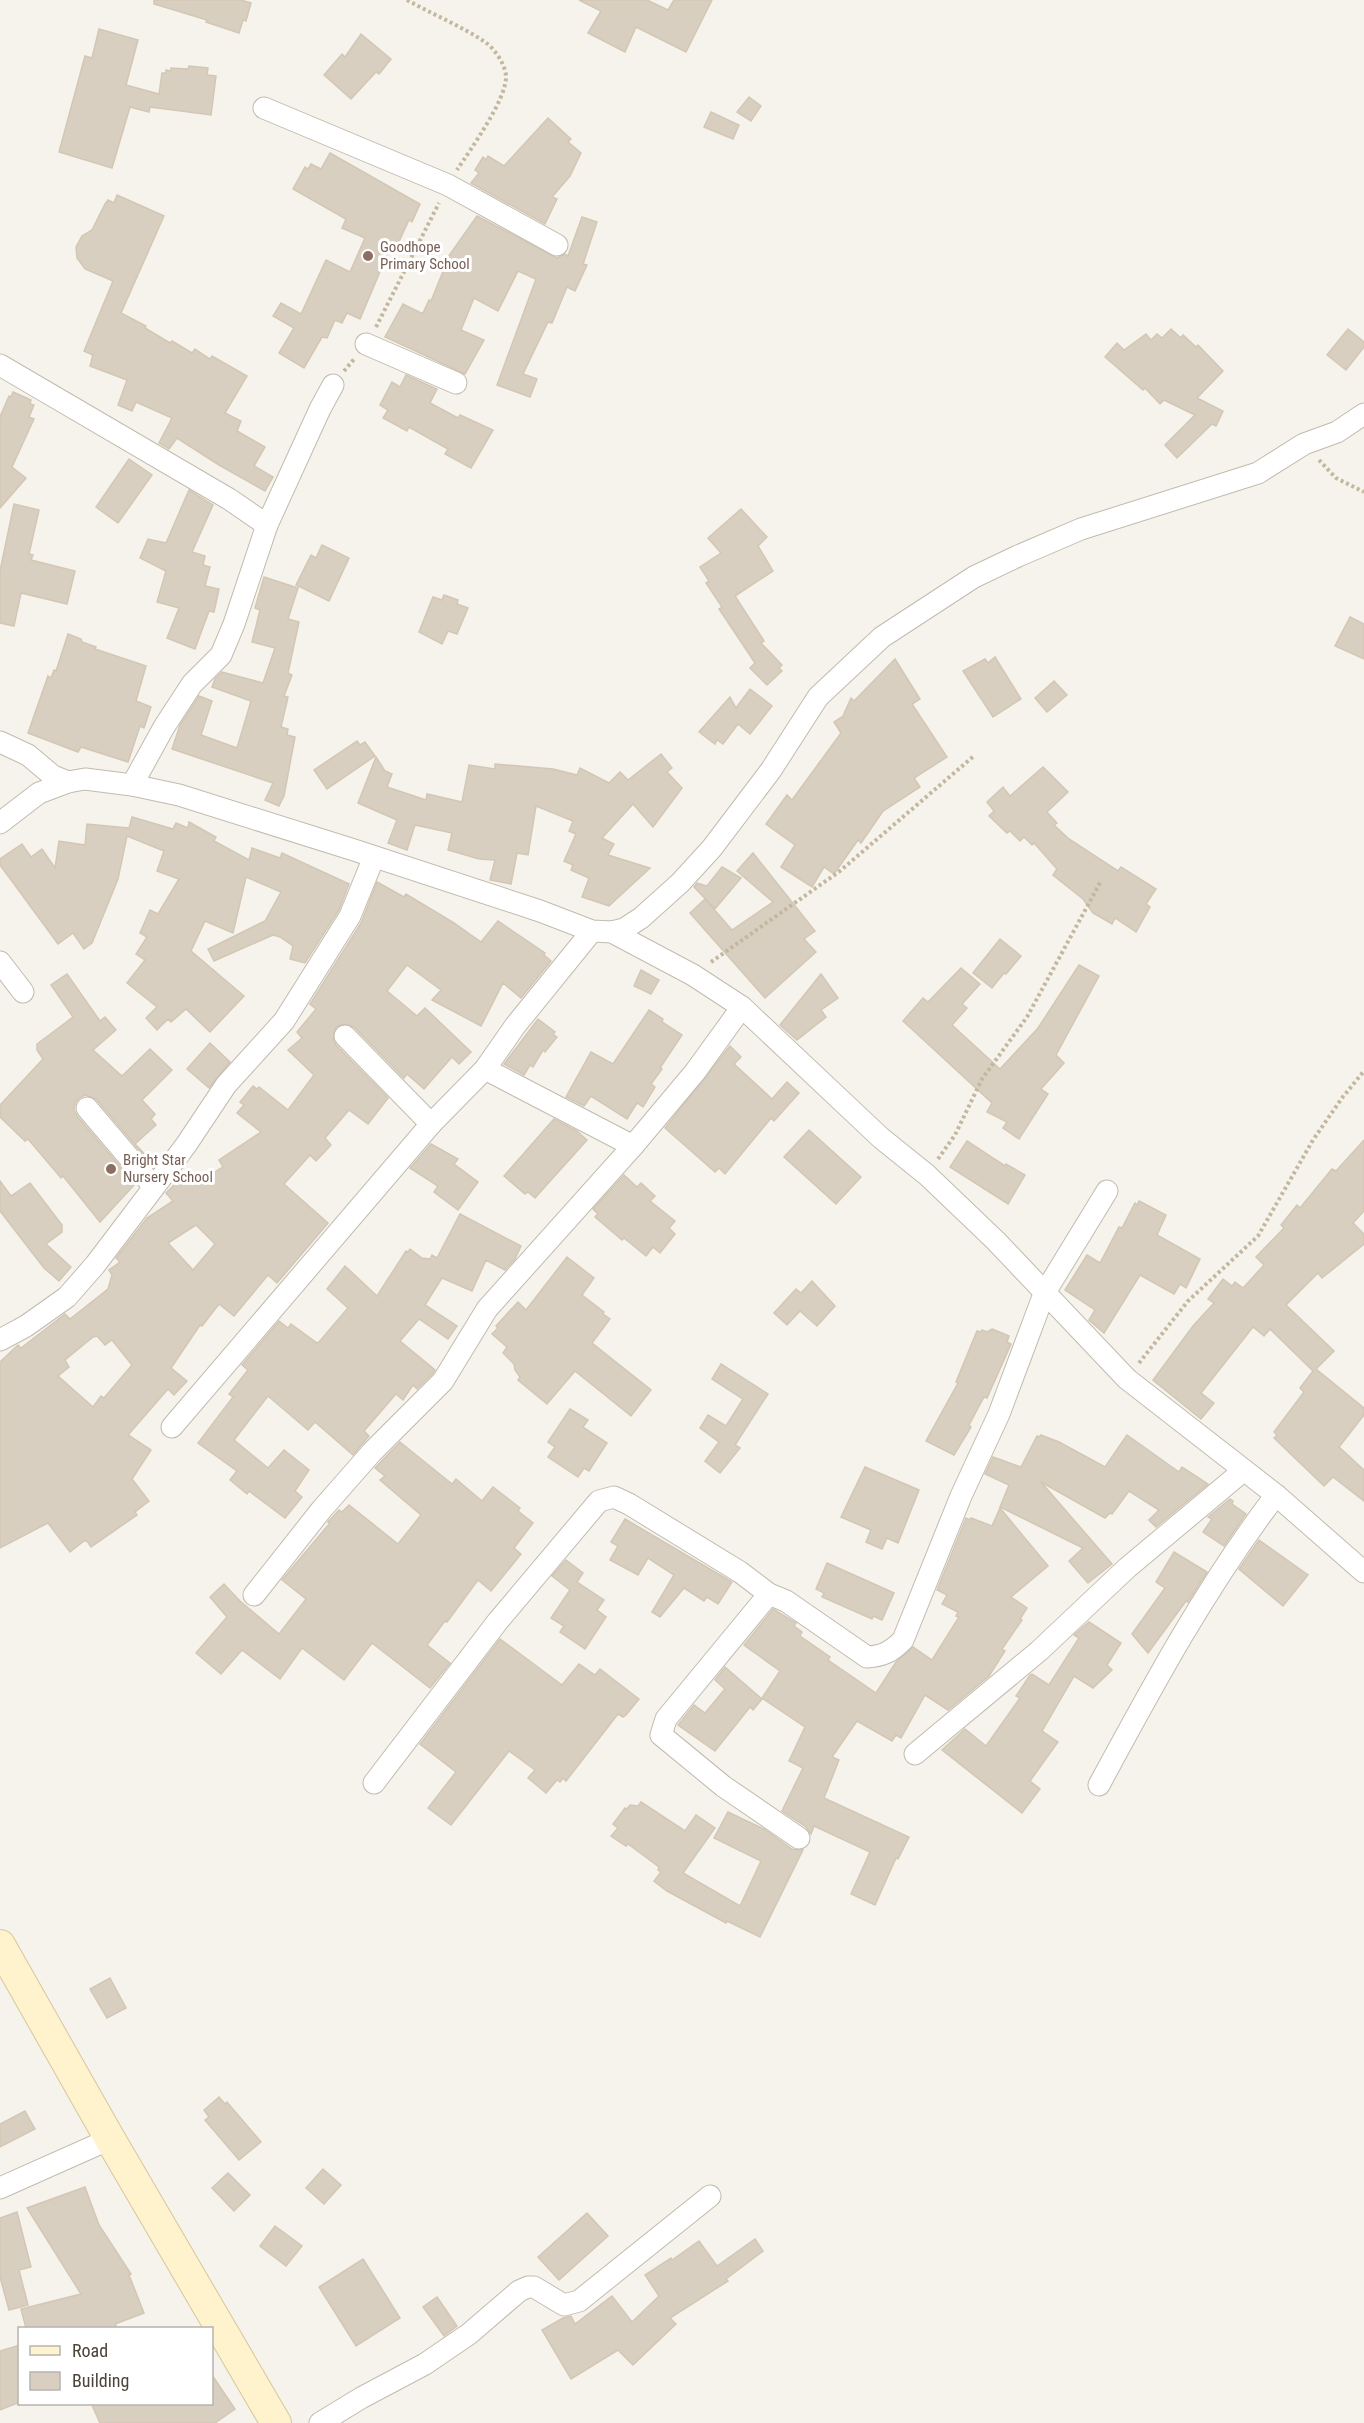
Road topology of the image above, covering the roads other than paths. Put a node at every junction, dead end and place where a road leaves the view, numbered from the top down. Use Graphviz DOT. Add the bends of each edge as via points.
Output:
graph roads {
  1 [pos="264,108"];
  2 [pos="557,245"];
  3 [pos="366,344"];
  4 [pos="0,365"];
  5 [pos="456,382"];
  6 [pos="333,385"];
  7 [pos="1364,414"];
  8 [pos="267,525"];
  9 [pos="0,742"];
  10 [pos="68,782"];
  11 [pos="132,785"];
  12 [pos="0,823"];
  13 [pos="374,857"];
  14 [pos="602,931"];
  15 [pos="0,962"];
  16 [pos="23,992"];
  17 [pos="742,1007"];
  18 [pos="345,1036"];
  19 [pos="485,1069"];
  20 [pos="87,1108"];
  21 [pos="431,1124"];
  22 [pos="633,1146"];
  23 [pos="154,1187"];
  24 [pos="1107,1191"];
  25 [pos="1044,1294"];
  26 [pos="0,1340"];
  27 [pos="172,1427"];
  28 [pos="1243,1471"];
  29 [pos="1276,1494"];
  30 [pos="1364,1572"];
  31 [pos="769,1594"];
  32 [pos="254,1595"];
  33 [pos="915,1754"];
  34 [pos="374,1783"];
  35 [pos="1100,1785"];
  36 [pos="799,1838"];
  37 [pos="0,1946"];
  38 [pos="110,2139"];
  39 [pos="0,2188"];
  40 [pos="710,2196"];
  41 [pos="276,2423"];
  42 [pos="320,2423"];
  1 -- 2 [label="street" via="448,185"];
  3 -- 5 [label="street"];
  4 -- 8 [label="street"];
  6 -- 8 [label="street"];
  7 -- 14 [label="street" via="1258,473 1081,530 1018,556 974,578 882,637 818,697 771,770 680,883 624,929"];
  8 -- 11 [label="street" via="221,655 192,684"];
  9 -- 10 [label="street"];
  10 -- 11 [label="street" via="85,779"];
  10 -- 12 [label="street" via="39,793"];
  11 -- 13 [label="street" via="179,795"];
  13 -- 14 [label="street"];
  13 -- 23 [label="street" via="350,916 284,1021 226,1085"];
  14 -- 17 [label="street" via="693,975"];
  14 -- 19 [label="street" via="514,1026"];
  15 -- 16 [label="street"];
  17 -- 22 [label="street" via="706,1059"];
  17 -- 25 [label="street" via="881,1138 927,1175"];
  18 -- 21 [label="street"];
  19 -- 21 [label="street"];
  19 -- 22 [label="street"];
  20 -- 23 [label="street"];
  21 -- 27 [label="street"];
  22 -- 32 [label="street" via="487,1309 443,1382 365,1460"];
  23 -- 26 [label="street" via="67,1297"];
  24 -- 25 [label="street"];
  25 -- 28 [label="street" via="1127,1379"];
  25 -- 31 [label="street" via="999,1413 903,1640 892,1651 867,1656 786,1601"];
  28 -- 29 [label="street"];
  28 -- 33 [label="street" via="1127,1568 1039,1651"];
  29 -- 30 [label="street"];
  29 -- 35 [label="street" via="1240,1541 1164,1666"];
  31 -- 34 [label="street" via="629,1504 614,1497 599,1501 498,1621"];
  31 -- 36 [label="street" via="666,1719 661,1735 723,1786"];
  37 -- 38 [label="main road"];
  38 -- 39 [label="street"];
  38 -- 41 [label="main road"];
  40 -- 42 [label="street" via="579,2301 564,2305 534,2287 519,2291 469,2334 424,2364"];
}
